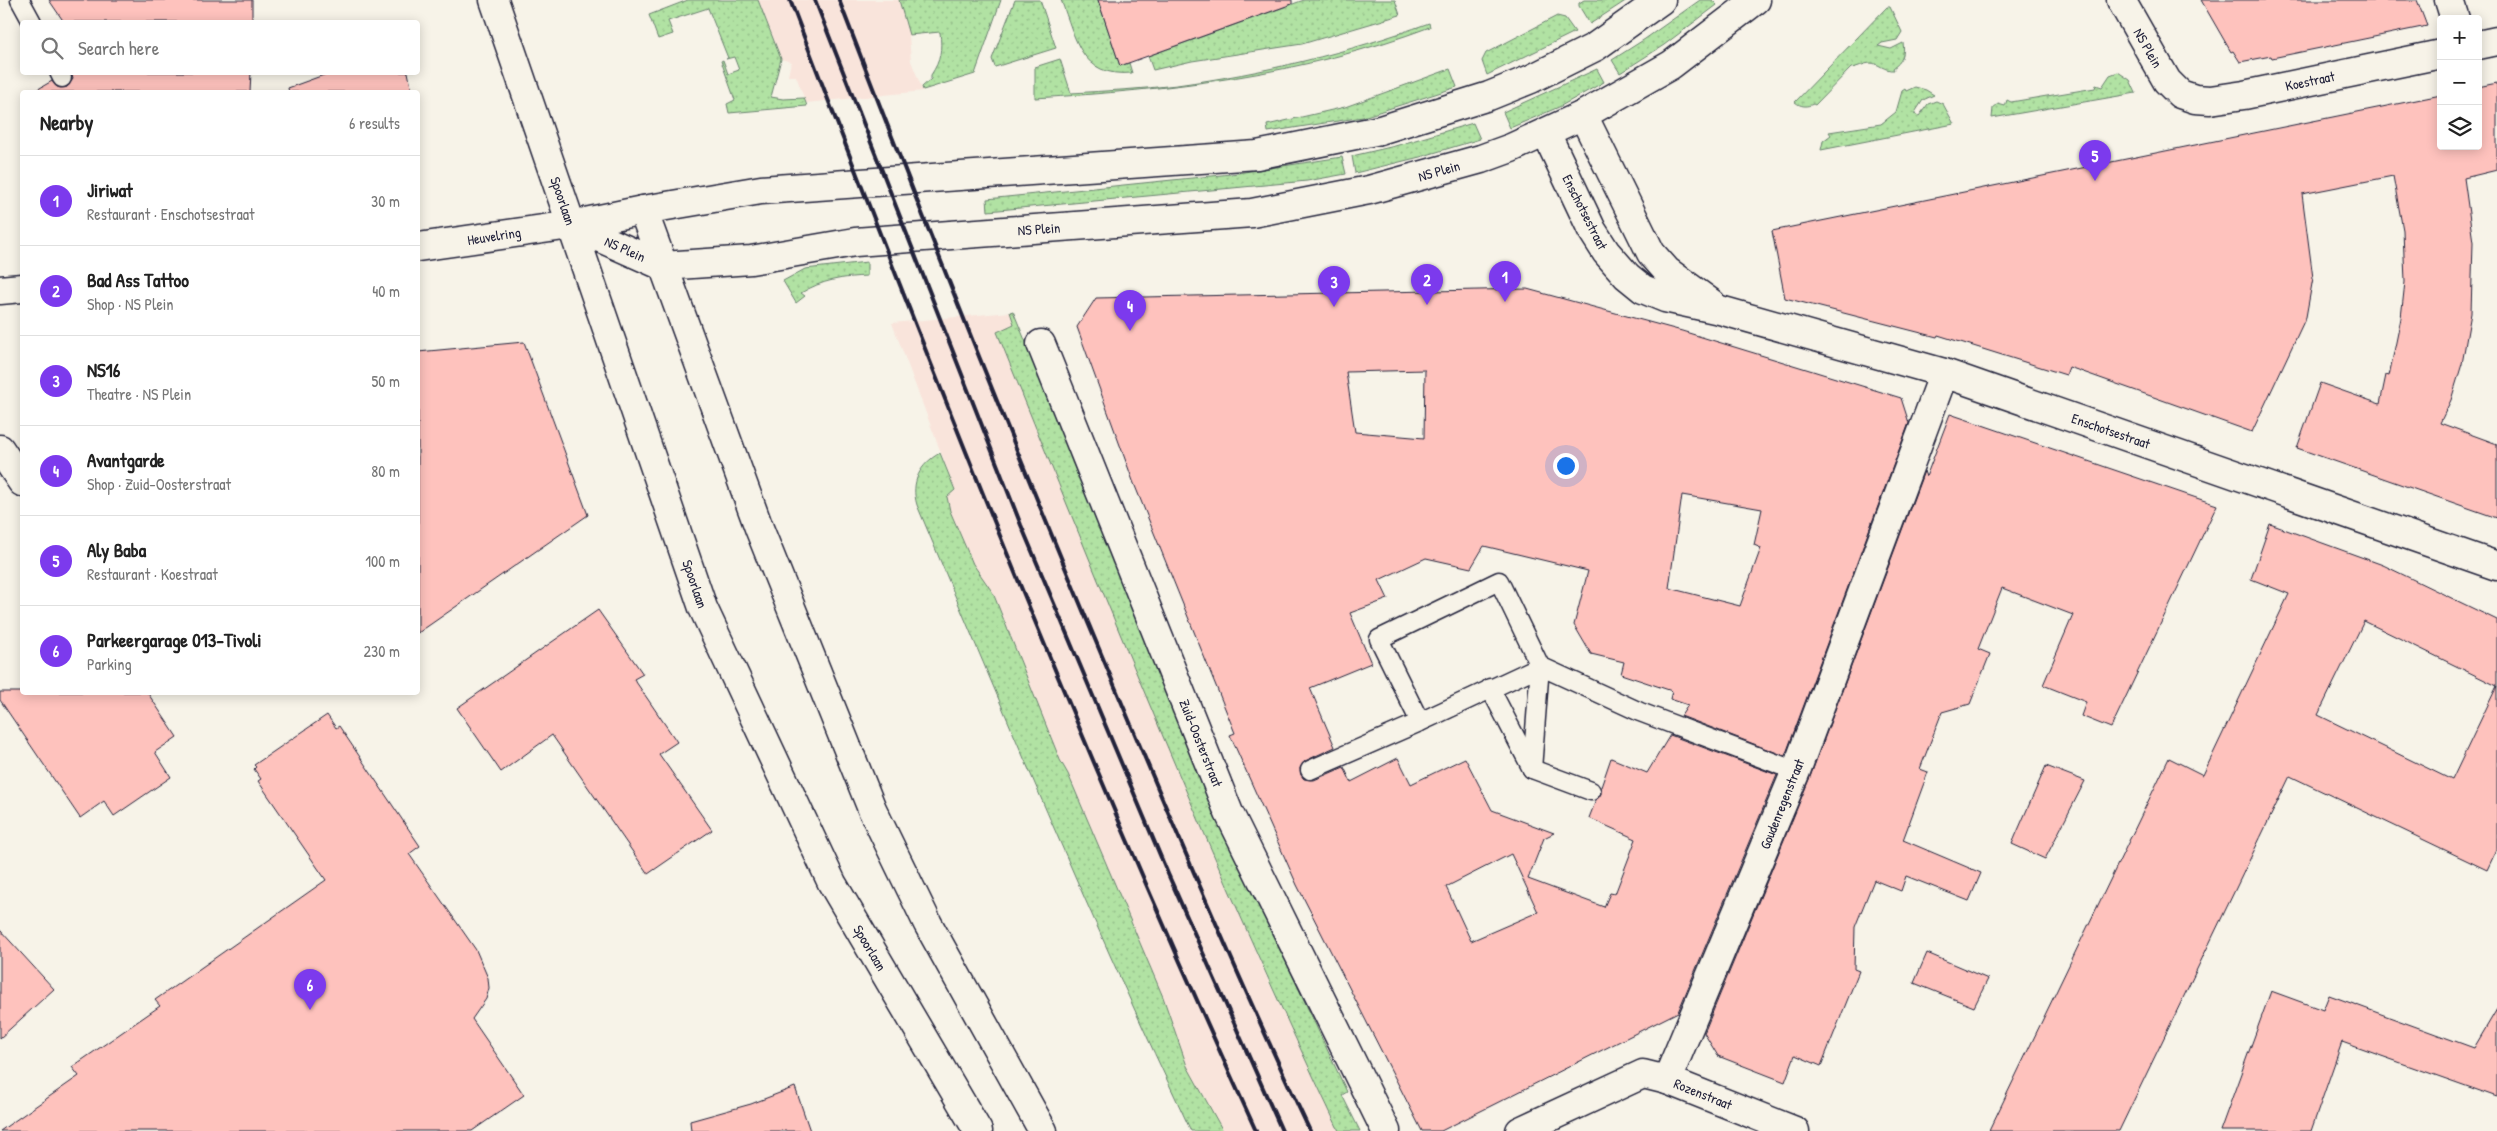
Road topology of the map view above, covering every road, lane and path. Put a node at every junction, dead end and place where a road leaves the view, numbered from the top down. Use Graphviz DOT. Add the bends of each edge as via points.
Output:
graph roads {
  1 [pos="20,0"];
  2 [pos="494,0"];
  3 [pos="1661,0"];
  4 [pos="1756,0"];
  5 [pos="2121,0"];
  6 [pos="2449,0"];
  7 [pos="2454,15"];
  8 [pos="31,20"];
  9 [pos="2497,41"];
  10 [pos="2482,44"];
  11 [pos="2437,55"];
  12 [pos="2180,94"];
  13 [pos="1583,115"];
  14 [pos="1546,133"];
  15 [pos="643,210"];
  16 [pos="571,225"];
  17 [pos="420,248"];
  18 [pos="663,266"];
  19 [pos="20,288"];
  20 [pos="0,290"];
  21 [pos="1720,310"];
  22 [pos="1041,344"];
  23 [pos="1944,373"];
  24 [pos="0,449"];
  25 [pos="20,479"];
  26 [pos="2497,566"];
  27 [pos="1540,666"];
  28 [pos="1490,688"];
  29 [pos="1420,722"];
  30 [pos="1532,769"];
  31 [pos="1310,770"];
  32 [pos="1796,771"];
  33 [pos="1591,791"];
  34 [pos="1667,1080"];
  35 [pos="978,1131"];
  36 [pos="1043,1131"];
  37 [pos="1386,1131"];
  38 [pos="1520,1131"];
  39 [pos="1795,1131"];
  1 -- 8 [label="lane"];
  2 -- 16 [label="street, Spoorlaan"];
  3 -- 15 [label="street, NS Plein" via="1595,47 1531,80 1380,130 1257,155 761,190"];
  4 -- 13 [label="street, NS Plein" via="1671,65"];
  5 -- 12 [label="street, NS Plein" via="2167,81"];
  6 -- 7 [label="street"];
  9 -- 10 [label="street"];
  11 -- 12 [label="street, Koestraat" via="2244,95 2210,100"];
  13 -- 14 [label="street, NS Plein"];
  13 -- 21 [label="street, Enschotsestraat" via="1651,253 1682,284"];
  14 -- 18 [label="street, NS Plein" via="1481,160 1369,190 1252,213 855,242 751,260"];
  14 -- 21 [label="street, Enschotsestraat" via="1592,230 1615,264 1643,289 1665,298"];
  15 -- 16 [label="street, NS Plein"];
  15 -- 18 [label="street"];
  16 -- 17 [label="street, Heuvelring"];
  16 -- 18 [label="street, NS Plein"];
  16 -- 35 [label="street, Spoorlaan" via="703,608 832,883"];
  18 -- 36 [label="street" via="760,528 872,809 932,933"];
  19 -- 20 [label="street"];
  21 -- 23 [label="street, Enschotsestraat"];
  22 -- 37 [label="street, Zuid-Oosterstraat" via="1229,813"];
  23 -- 26 [label="street, Enschotsestraat"];
  23 -- 32 [label="street, Goudenregenstraat"];
  24 -- 25 [label="street"];
  27 -- 28 [label="lane"];
  27 -- 29 [label="lane" via="1499,581 1379,639"];
  27 -- 30 [label="lane"];
  27 -- 32 [label="lane" via="1640,712"];
  28 -- 29 [label="lane"];
  28 -- 30 [label="lane"];
  29 -- 31 [label="lane"];
  30 -- 33 [label="lane"];
  32 -- 34 [label="street, Goudenregenstraat"];
  34 -- 38 [label="street" via="1643,1074"];
  34 -- 39 [label="street, Rozenstraat"];
}
